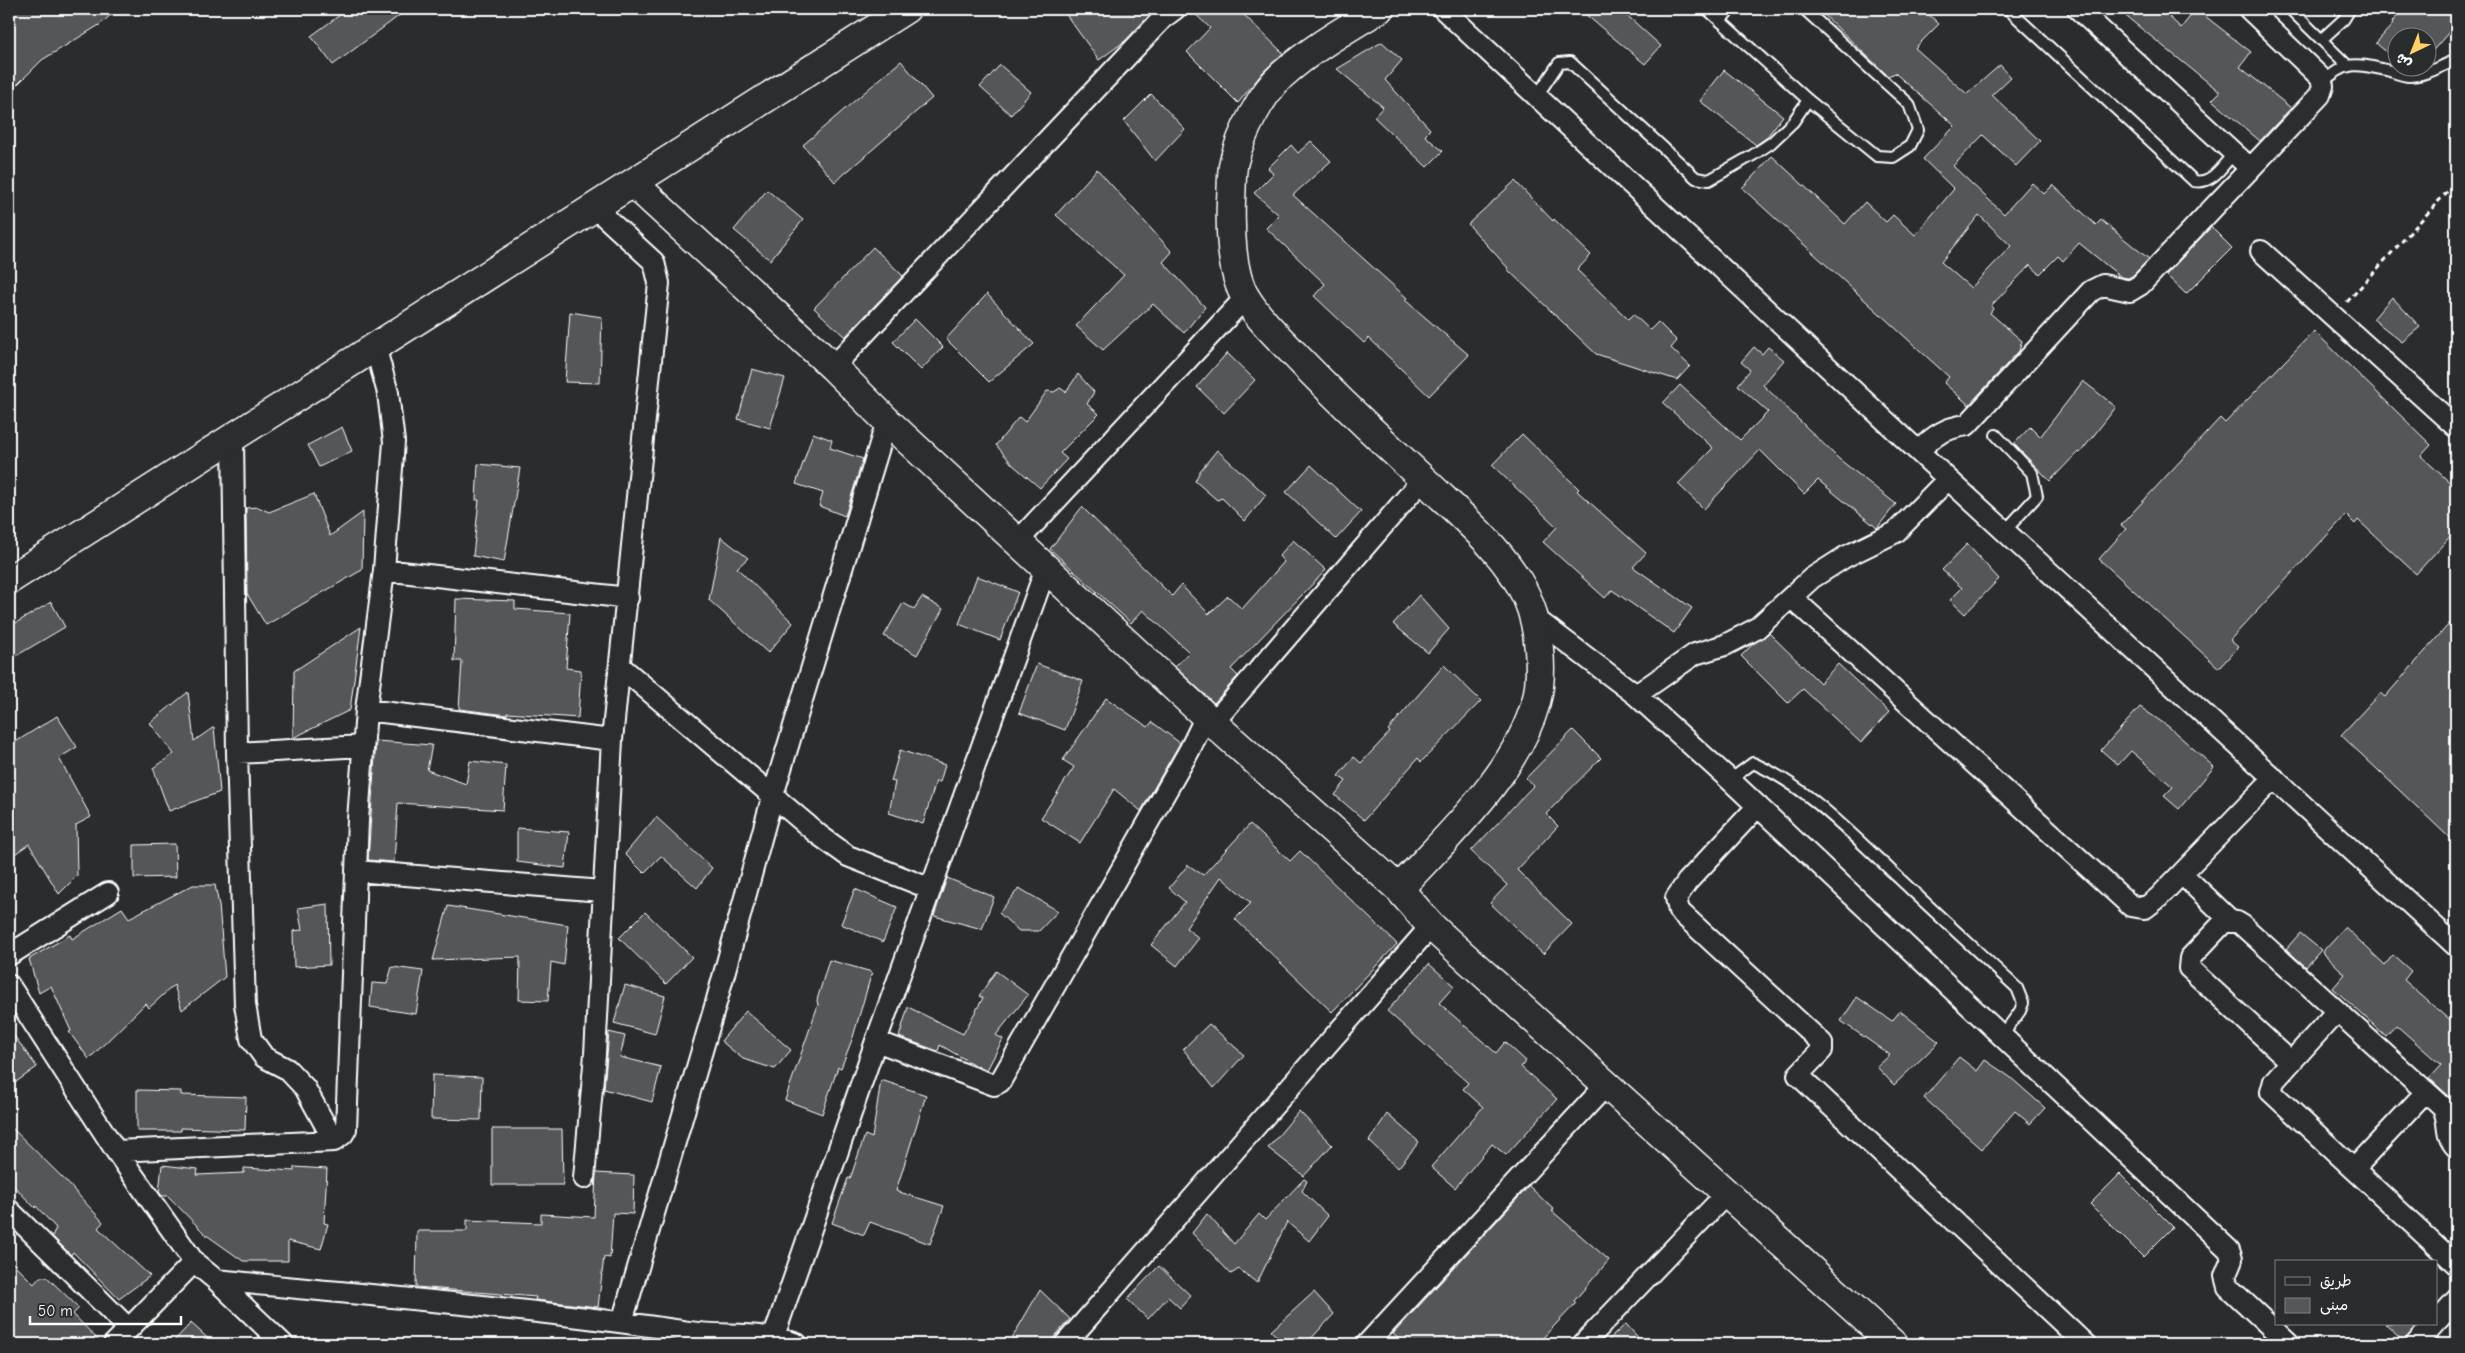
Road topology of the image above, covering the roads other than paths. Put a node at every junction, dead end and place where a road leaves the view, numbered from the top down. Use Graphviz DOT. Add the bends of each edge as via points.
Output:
graph roads {
  1 [pos="906,9"];
  2 [pos="1174,9"];
  3 [pos="1379,9"];
  4 [pos="1443,9"];
  5 [pos="1708,9"];
  6 [pos="1730,9"];
  7 [pos="1804,9"];
  8 [pos="2008,9"];
  9 [pos="2078,9"];
  10 [pos="2249,9"];
  11 [pos="2290,9"];
  12 [pos="2350,9"];
  13 [pos="1720,20"];
  14 [pos="2321,40"];
  15 [pos="2456,60"];
  16 [pos="2347,65"];
  17 [pos="2323,82"];
  18 [pos="1537,96"];
  19 [pos="1808,100"];
  20 [pos="2234,153"];
  21 [pos="2250,168"];
  22 [pos="633,183"];
  23 [pos="594,207"];
  24 [pos="2262,251"];
  25 [pos="1245,298"];
  26 [pos="375,346"];
  27 [pos="833,367"];
  28 [pos="887,421"];
  29 [pos="2456,428"];
  30 [pos="233,436"];
  31 [pos="1996,436"];
  32 [pos="1919,451"];
  33 [pos="1423,479"];
  34 [pos="1948,479"];
  35 [pos="2005,531"];
  36 [pos="1018,541"];
  37 [pos="1046,568"];
  38 [pos="384,570"];
  39 [pos="9,580"];
  40 [pos="1791,597"];
  41 [pos="628,598"];
  42 [pos="1536,619"];
  43 [pos="621,667"];
  44 [pos="1636,695"];
  45 [pos="366,710"];
  46 [pos="1210,720"];
  47 [pos="612,740"];
  48 [pos="364,746"];
  49 [pos="237,753"];
  50 [pos="2274,778"];
  51 [pos="1730,780"];
  52 [pos="773,795"];
  53 [pos="1758,806"];
  54 [pos="356,870"];
  55 [pos="2182,874"];
  56 [pos="931,889"];
  57 [pos="1399,889"];
  58 [pos="602,891"];
  59 [pos="108,893"];
  60 [pos="2231,921"];
  61 [pos="1431,926"];
  62 [pos="2456,946"];
  63 [pos="9,955"];
  64 [pos="9,985"];
  65 [pos="2337,1011"];
  66 [pos="2002,1036"];
  67 [pos="876,1041"];
  68 [pos="2291,1062"];
  69 [pos="1607,1084"];
  70 [pos="2426,1092"];
  71 [pos="334,1141"];
  72 [pos="2456,1147"];
  73 [pos="116,1151"];
  74 [pos="2354,1169"];
  75 [pos="584,1178"];
  76 [pos="1727,1193"];
  77 [pos="9,1210"];
  78 [pos="194,1262"];
  79 [pos="2456,1264"];
  80 [pos="216,1280"];
  81 [pos="2456,1300"];
  82 [pos="2438,1320"];
  83 [pos="622,1322"];
  84 [pos="2432,1326"];
  85 [pos="128,1328"];
  86 [pos="774,1336"];
  87 [pos="114,1344"];
  88 [pos="283,1344"];
  89 [pos="797,1344"];
  90 [pos="1065,1344"];
  91 [pos="1368,1344"];
  92 [pos="1583,1344"];
  93 [pos="1893,1344"];
  94 [pos="2085,1344"];
  95 [pos="2289,1344"];
  96 [pos="2416,1344"];
  1 -- 22 [label="street"];
  2 -- 27 [label="street"];
  3 -- 25 [label="street" via="1329,40 1281,76 1248,123 1233,164 1230,225"];
  4 -- 18 [label="street"];
  5 -- 13 [label="lane"];
  6 -- 13 [label="lane"];
  7 -- 19 [label="lane" via="1909,104 1918,130 1910,146 1893,157 1877,156"];
  8 -- 20 [label="lane" via="2194,180 2211,178"];
  9 -- 20 [label="street"];
  10 -- 17 [label="street"];
  11 -- 14 [label="lane"];
  12 -- 14 [label="lane"];
  13 -- 19 [label="lane"];
  14 -- 16 [label="lane"];
  15 -- 16 [label="lane" via="2425,73 2408,76"];
  16 -- 17 [label="lane"];
  17 -- 21 [label="street" via="2320,94"];
  18 -- 19 [label="lane" via="1559,63 1570,62 1696,178 1709,180 1771,143 1793,122"];
  18 -- 32 [label="street"];
  20 -- 21 [label="street"];
  21 -- 32 [label="street" via="2140,285 2130,291 2111,285 2096,287 1967,425 1948,428 1933,436"];
  22 -- 23 [label="street"];
  22 -- 27 [label="street"];
  23 -- 26 [label="street"];
  23 -- 41 [label="street" via="654,262 660,284"];
  24 -- 29 [label="street"];
  25 -- 33 [label="street" via="1337,398"];
  25 -- 36 [label="street"];
  26 -- 30 [label="street"];
  26 -- 38 [label="street" via="388,393 394,442"];
  27 -- 28 [label="street"];
  28 -- 36 [label="street"];
  28 -- 52 [label="street"];
  30 -- 39 [label="street"];
  30 -- 49 [label="street"];
  31 -- 35 [label="lane" via="2032,473 2037,496"];
  32 -- 34 [label="street"];
  33 -- 42 [label="street" via="1473,526 1492,549 1526,596"];
  33 -- 46 [label="street"];
  34 -- 35 [label="street"];
  34 -- 40 [label="street" via="1896,532 1845,557 1812,578"];
  35 -- 50 [label="street"];
  36 -- 37 [label="street"];
  37 -- 46 [label="street"];
  37 -- 56 [label="street"];
  38 -- 41 [label="street"];
  38 -- 45 [label="street"];
  40 -- 44 [label="street" via="1756,629 1725,645 1694,654"];
  40 -- 55 [label="street" via="2132,906 2145,908"];
  41 -- 43 [label="street"];
  42 -- 44 [label="street"];
  42 -- 57 [label="street" via="1537,700 1524,730 1504,767 1482,797"];
  43 -- 47 [label="street"];
  43 -- 52 [label="street"];
  44 -- 51 [label="street"];
  45 -- 47 [label="street"];
  45 -- 48 [label="street"];
  46 -- 57 [label="street"];
  46 -- 67 [label="street" via="1189,751 1000,1082 994,1085"];
  47 -- 58 [label="street"];
  48 -- 49 [label="street"];
  48 -- 54 [label="street"];
  49 -- 71 [label="street" via="245,1005 251,1039 264,1057 287,1069 305,1088"];
  50 -- 55 [label="street"];
  50 -- 62 [label="street"];
  51 -- 53 [label="street"];
  51 -- 66 [label="lane" via="1753,763 1778,774 1810,798 2017,988 2023,1003"];
  52 -- 56 [label="street" via="848,856"];
  52 -- 83 [label="street"];
  53 -- 66 [label="street"];
  53 -- 94 [label="street" via="1687,882 1676,898 1679,911 1822,1044 1822,1050 1798,1075"];
  54 -- 58 [label="street"];
  54 -- 71 [label="street" via="346,1129"];
  55 -- 60 [label="street"];
  56 -- 67 [label="street"];
  57 -- 61 [label="street"];
  58 -- 75 [label="street" via="595,1054"];
  59 -- 63 [label="street"];
  60 -- 65 [label="street" via="2242,925"];
  60 -- 68 [label="street" via="2220,924 2190,958 2189,968"];
  61 -- 69 [label="street"];
  61 -- 90 [label="street"];
  64 -- 73 [label="street"];
  65 -- 68 [label="street"];
  65 -- 70 [label="street"];
  66 -- 95 [label="street" via="2229,1250 2232,1259 2225,1276 2228,1287"];
  67 -- 86 [label="street"];
  68 -- 74 [label="street" via="2271,1084 2273,1096"];
  69 -- 76 [label="street"];
  69 -- 91 [label="street"];
  70 -- 72 [label="street" via="2446,1112 2448,1137"];
  70 -- 74 [label="street"];
  71 -- 73 [label="street"];
  73 -- 78 [label="street"];
  74 -- 79 [label="street"];
  76 -- 92 [label="street"];
  76 -- 93 [label="street"];
  77 -- 85 [label="street"];
  78 -- 80 [label="street"];
  78 -- 85 [label="street"];
  80 -- 83 [label="street"];
  80 -- 88 [label="street"];
  81 -- 82 [label="street"];
  83 -- 86 [label="street" via="704,1334"];
  84 -- 96 [label="street"];
  85 -- 87 [label="street"];
  86 -- 89 [label="street"];
}
